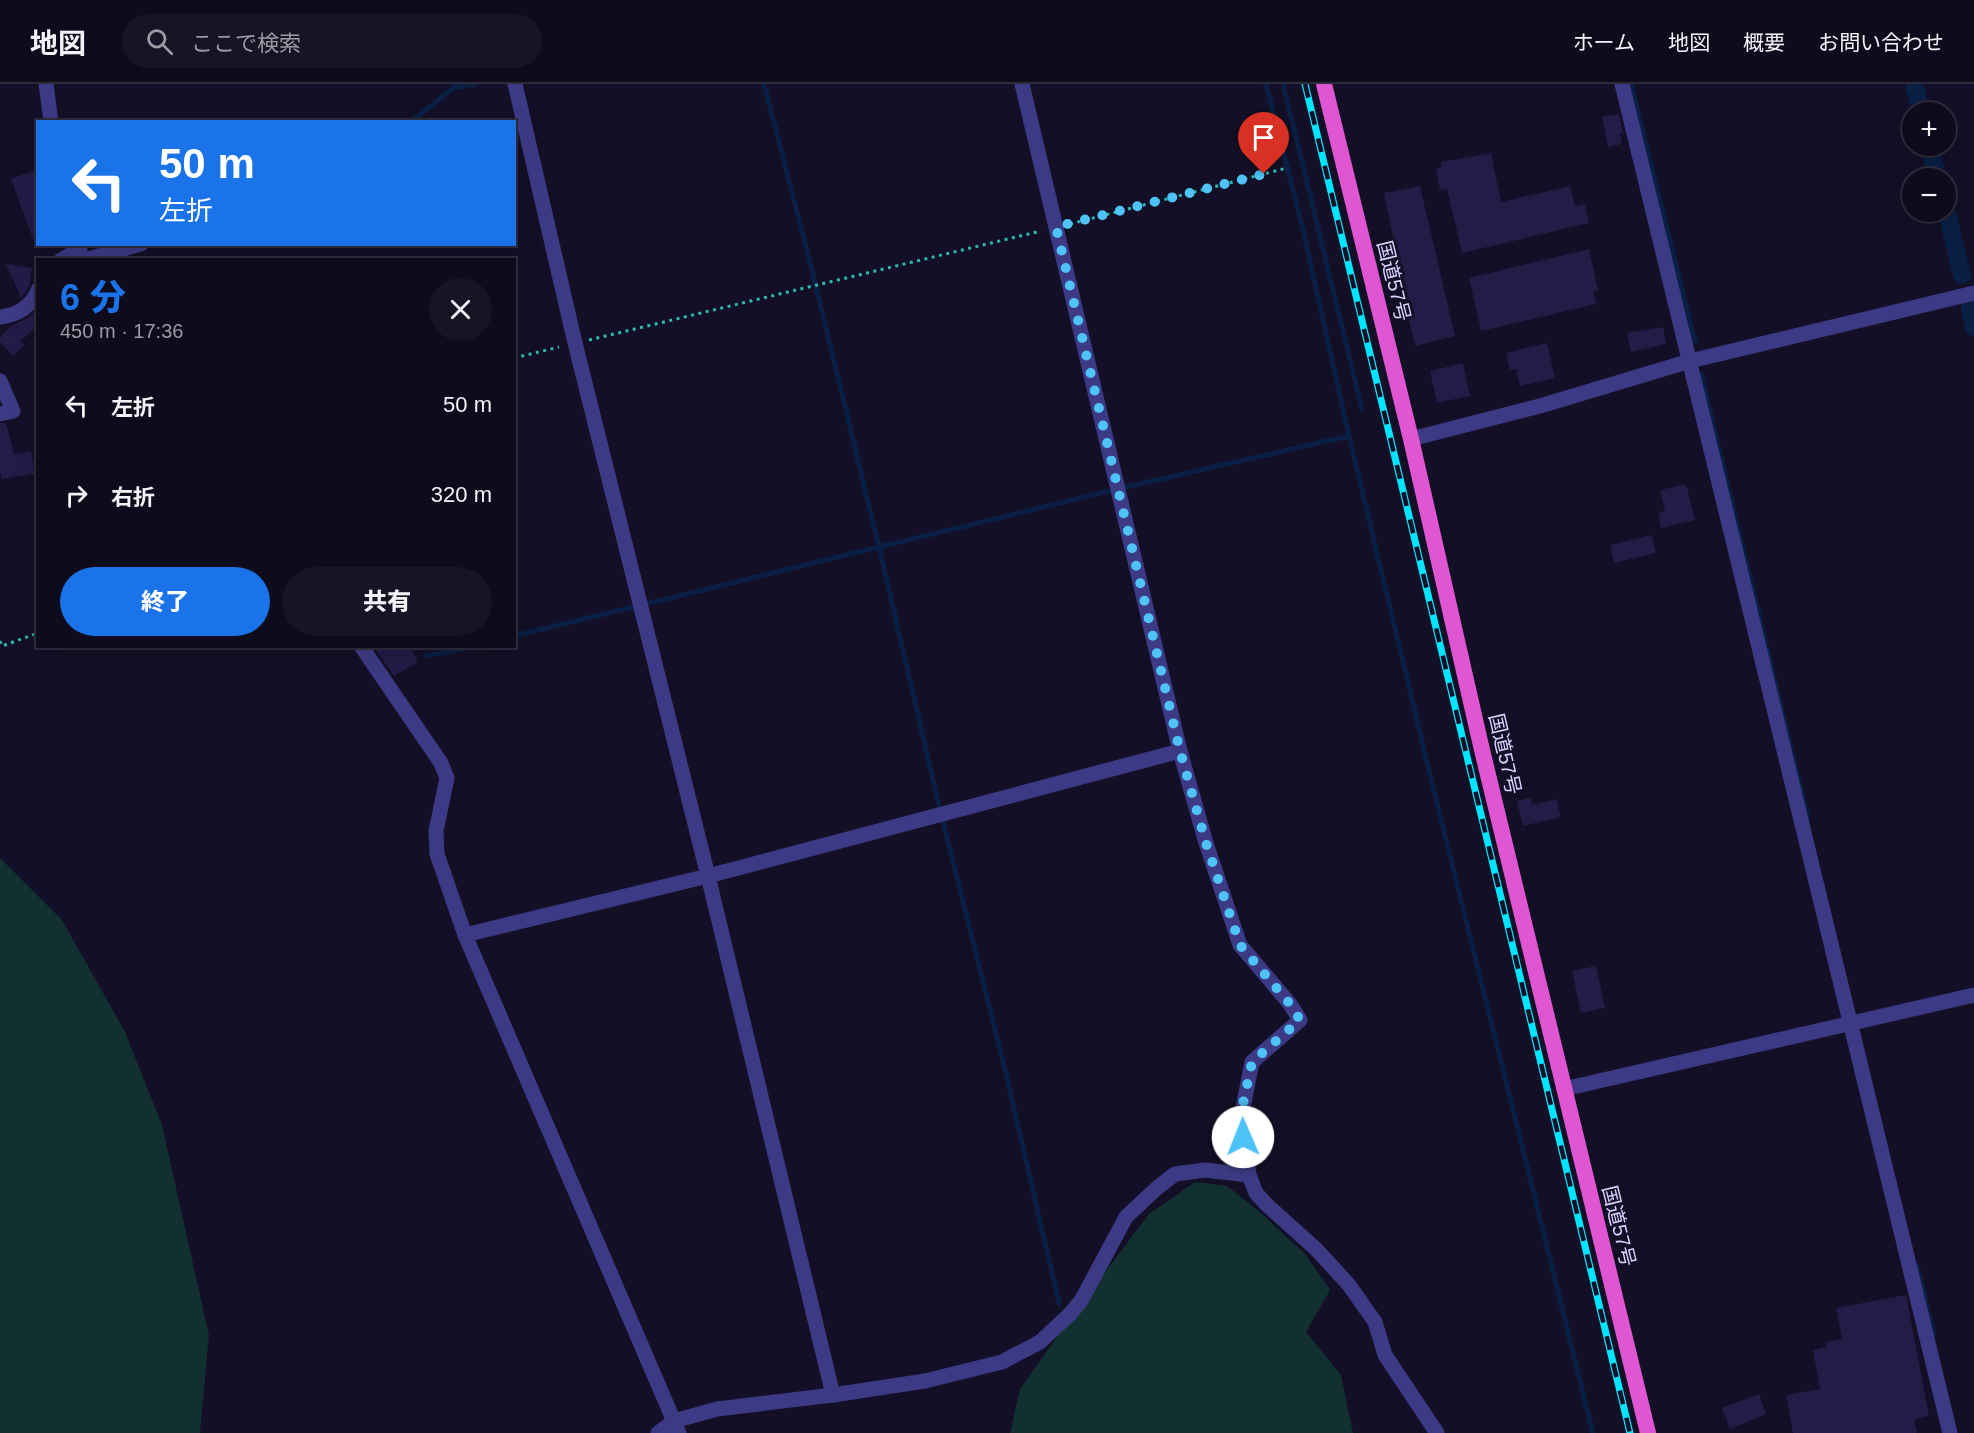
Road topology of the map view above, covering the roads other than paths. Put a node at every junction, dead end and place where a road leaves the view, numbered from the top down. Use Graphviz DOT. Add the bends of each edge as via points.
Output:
graph roads {
  1 [pos="46,84"];
  2 [pos="515,84"];
  3 [pos="1022,84"];
  4 [pos="1324,84"];
  5 [pos="1622,84"];
  6 [pos="51,120"];
  7 [pos="128,246"];
  8 [pos="84,253"];
  9 [pos="68,258"];
  10 [pos="36,293"];
  11 [pos="1974,293"];
  12 [pos="0,317"];
  13 [pos="1690,361"];
  14 [pos="0,381"];
  15 [pos="0,414"];
  16 [pos="1411,439"];
  17 [pos="362,648"];
  18 [pos="1180,751"];
  19 [pos="708,876"];
  20 [pos="465,935"];
  21 [pos="1974,995"];
  22 [pos="1850,1025"];
  23 [pos="1564,1089"];
  24 [pos="1249,1175"];
  25 [pos="833,1395"];
  26 [pos="676,1427"];
  27 [pos="658,1433"];
  28 [pos="1437,1433"];
  29 [pos="1648,1433"];
  30 [pos="1950,1433"];
  1 -- 6 [label="street"];
  2 -- 19 [label="street" via="575,343"];
  3 -- 18 [label="street"];
  4 -- 16 [label="highway, 国道57号"];
  5 -- 13 [label="street"];
  7 -- 8 [label="street"];
  8 -- 9 [label="street"];
  10 -- 12 [label="street" via="27,307"];
  11 -- 13 [label="street"];
  13 -- 16 [label="street"];
  13 -- 22 [label="street"];
  14 -- 15 [label="street" via="13,411"];
  16 -- 23 [label="highway, 国道57号"];
  17 -- 20 [label="street" via="441,763 447,778 436,831 437,854"];
  18 -- 19 [label="street"];
  18 -- 24 [label="street" via="1240,945 1300,1020 1252,1062 1240,1118"];
  19 -- 20 [label="street"];
  19 -- 25 [label="street"];
  20 -- 26 [label="street"];
  21 -- 22 [label="street"];
  22 -- 23 [label="street"];
  22 -- 30 [label="street"];
  23 -- 29 [label="highway, 国道57号"];
  24 -- 25 [label="street" via="1205,1170 1175,1174 1157,1188 1126,1217 1069,1316 1040,1342 1002,1362 925,1381"];
  24 -- 28 [label="street" via="1256,1193 1349,1285 1375,1322 1385,1355"];
  25 -- 26 [label="street" via="717,1409"];
  26 -- 27 [label="street"];
}
